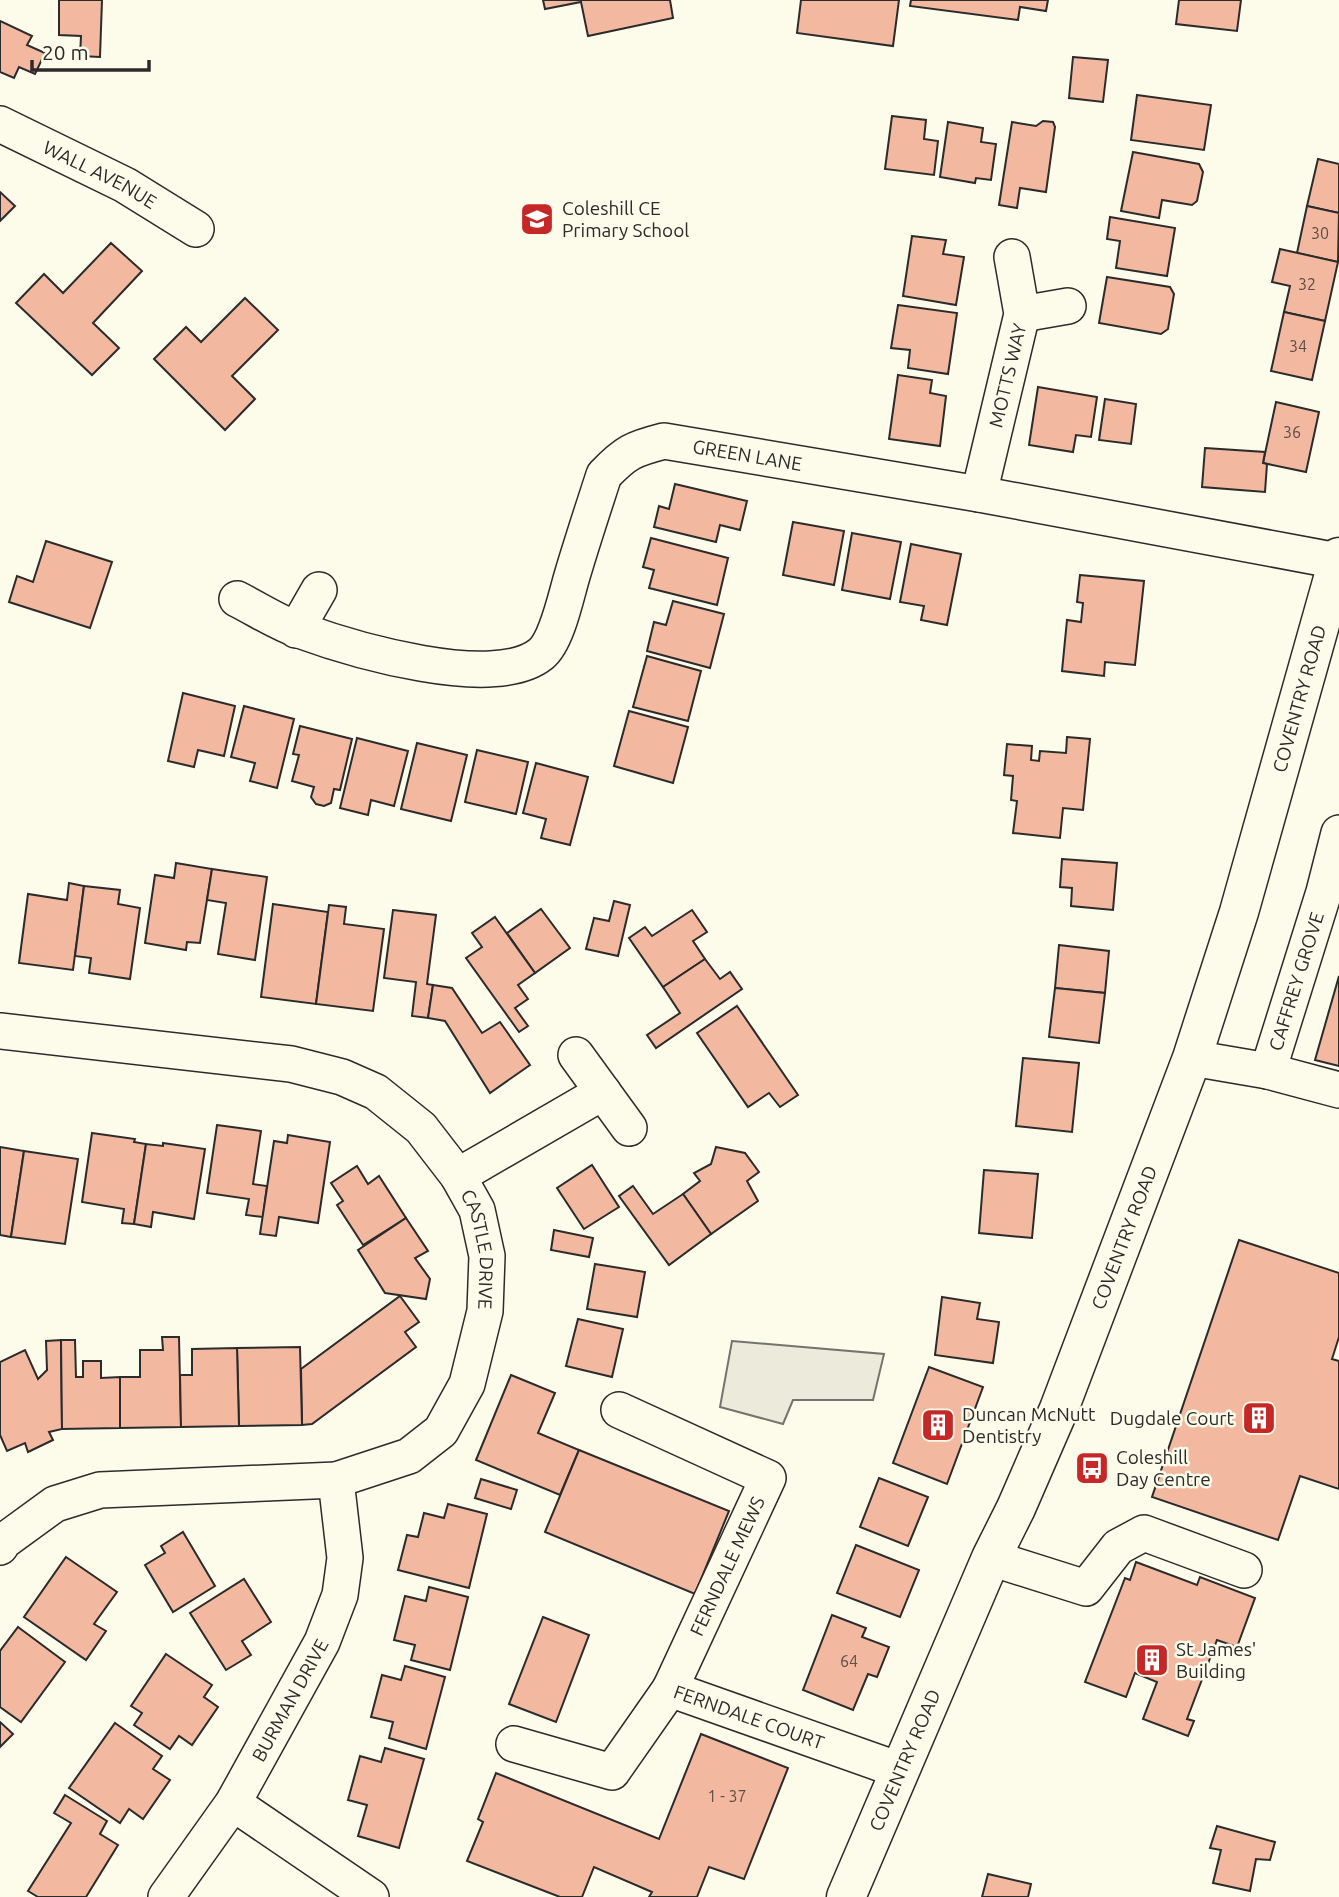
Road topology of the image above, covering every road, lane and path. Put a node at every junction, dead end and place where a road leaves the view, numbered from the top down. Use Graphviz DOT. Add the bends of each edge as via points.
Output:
graph roads {
  1 [pos="0,124"];
  2 [pos="195,229"];
  3 [pos="1012,257"];
  4 [pos="1068,306"];
  5 [pos="1022,314"];
  6 [pos="979,494"];
  7 [pos="1338,559"];
  8 [pos="319,590"];
  9 [pos="237,599"];
  10 [pos="296,630"];
  11 [pos="1339,833"];
  12 [pos="1331,893"];
  13 [pos="0,1031"];
  14 [pos="576,1055"];
  15 [pos="1192,1058"];
  16 [pos="1268,1071"];
  17 [pos="1339,1090"];
  18 [pos="603,1091"];
  19 [pos="629,1128"];
  20 [pos="458,1176"];
  21 [pos="618,1410"];
  22 [pos="336,1480"];
  23 [pos="0,1547"];
  24 [pos="991,1558"];
  25 [pos="1244,1570"];
  26 [pos="670,1689"];
  27 [pos="514,1744"];
  28 [pos="899,1770"];
  29 [pos="233,1803"];
  30 [pos="166,1897"];
  31 [pos="371,1897"];
  32 [pos="846,1897"];
  1 -- 2 [label="street, WALL AVENUE" via="125,185"];
  3 -- 5 [label="street, MOTTS WAY"];
  4 -- 5 [label="street"];
  5 -- 6 [label="street, MOTTS WAY"];
  6 -- 7 [label="street, GREEN LANE"];
  6 -- 10 [label="street, GREEN LANE" via="664,441 634,449 604,475 558,624 542,654 519,665 488,668 425,665"];
  7 -- 15 [label="main road, COVENTRY ROAD" via="1239,912"];
  8 -- 10 [label="street"];
  9 -- 10 [label="street, GREEN LANE"];
  11 -- 12 [label="street, CAFFREY GROVE"];
  12 -- 16 [label="street, CAFFREY GROVE"];
  13 -- 20 [label="street, CASTLE DRIVE" via="291,1064 342,1077 376,1092 421,1128"];
  14 -- 18 [label="street"];
  15 -- 16 [label="street"];
  15 -- 24 [label="main road, COVENTRY ROAD" via="1059,1409"];
  16 -- 17 [label="street"];
  18 -- 19 [label="street"];
  18 -- 20 [label="street"];
  20 -- 22 [label="street, CASTLE DRIVE" via="477,1210 487,1256 485,1311 467,1384 441,1431 409,1456"];
  21 -- 26 [label="street, FERNDALE MEWS" via="768,1478"];
  22 -- 23 [label="street, CASTLE DRIVE" via="100,1490 55,1504"];
  22 -- 29 [label="street, BURMAN DRIVE" via="345,1558 340,1595 322,1642"];
  24 -- 25 [label="street" via="1086,1588 1118,1547 1144,1533"];
  24 -- 28 [label="main road, COVENTRY ROAD"];
  26 -- 27 [label="street, FERNDALE COURT" via="612,1772"];
  26 -- 28 [label="street, FERNDALE COURT"];
  28 -- 32 [label="main road, COVENTRY ROAD"];
  29 -- 30 [label="street, BURMAN DRIVE"];
  29 -- 31 [label="street"];
}
